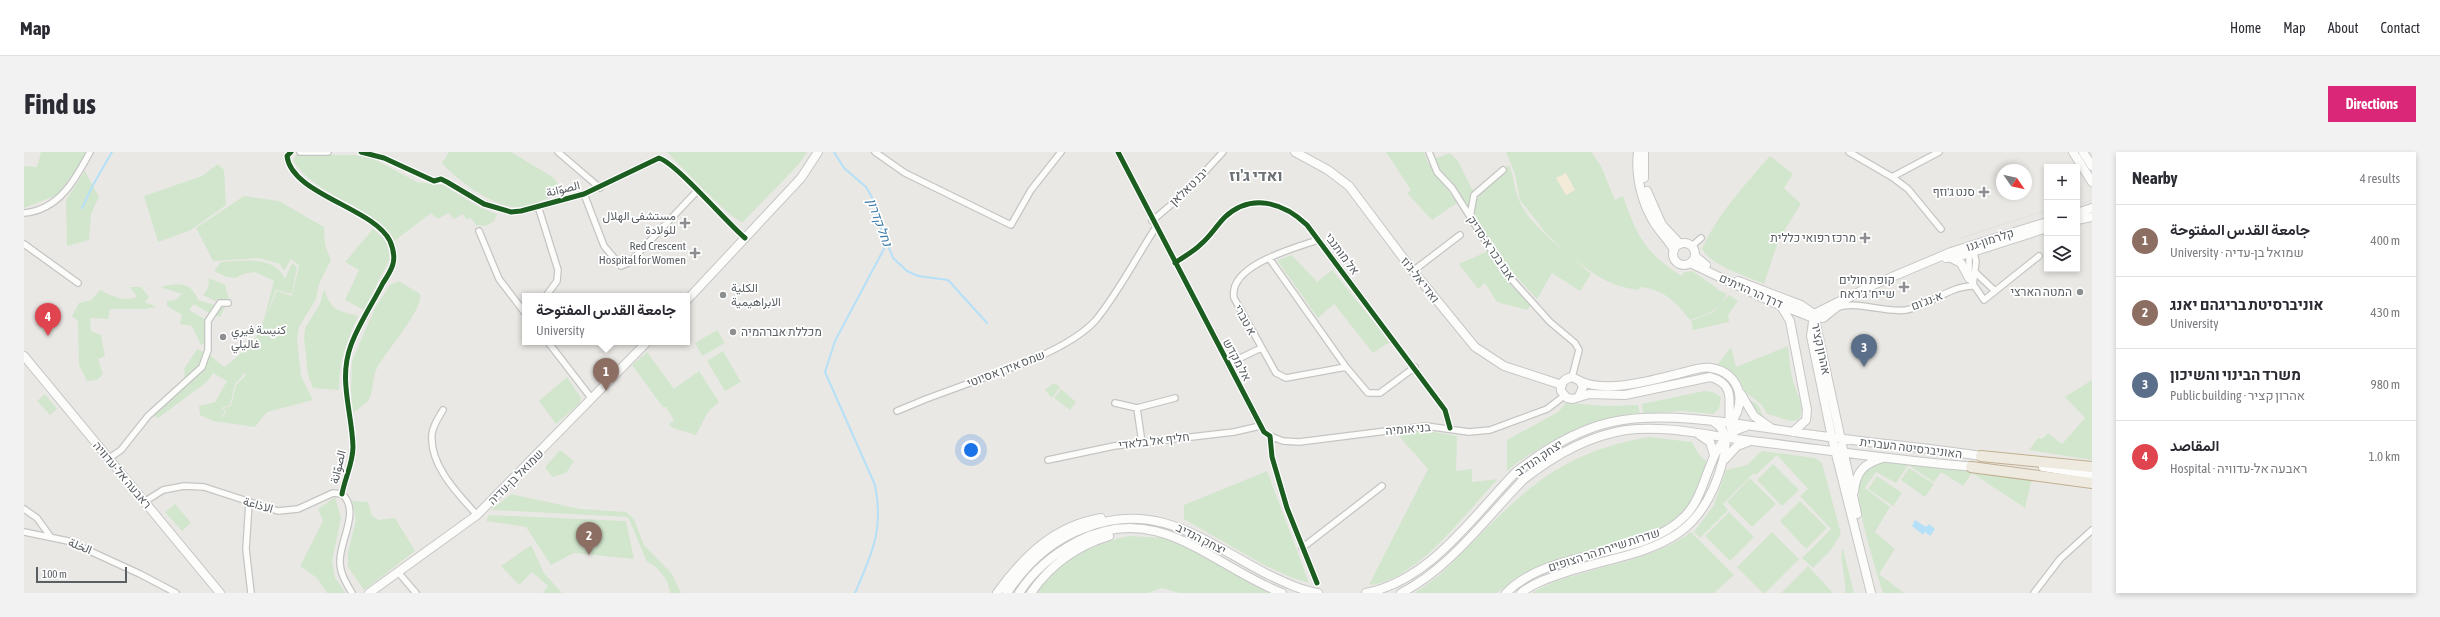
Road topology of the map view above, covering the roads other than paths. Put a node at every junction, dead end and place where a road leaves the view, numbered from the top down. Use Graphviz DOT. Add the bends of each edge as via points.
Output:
graph roads {
  1 [pos="90,152"];
  2 [pos="291,152"];
  3 [pos="300,152"];
  4 [pos="328,152"];
  5 [pos="361,152"];
  6 [pos="558,152"];
  7 [pos="876,152"];
  8 [pos="1061,152"];
  9 [pos="1118,152"];
  10 [pos="1223,152"];
  11 [pos="1295,152"];
  12 [pos="1429,152"];
  13 [pos="1638,152"];
  14 [pos="1644,152"];
  15 [pos="1848,152"];
  16 [pos="1939,152"];
  17 [pos="2073,152"];
  18 [pos="2083,152"];
  19 [pos="816,154"];
  20 [pos="2092,166"];
  21 [pos="1503,170"];
  22 [pos="1892,177"];
  23 [pos="2092,182"];
  24 [pos="600,188"];
  25 [pos="697,192"];
  26 [pos="584,194"];
  27 [pos="538,206"];
  28 [pos="2092,208"];
  29 [pos="2080,212"];
  30 [pos="24,213"];
  31 [pos="2092,216"];
  32 [pos="1470,217"];
  33 [pos="2080,219"];
  34 [pos="1152,221"];
  35 [pos="2044,223"];
  36 [pos="1156,227"];
  37 [pos="1942,229"];
  38 [pos="2044,229"];
  39 [pos="480,232"];
  40 [pos="1460,235"];
  41 [pos="745,238"];
  42 [pos="1701,238"];
  43 [pos="1318,240"];
  44 [pos="24,244"];
  45 [pos="1692,246"];
  46 [pos="1677,247"];
  47 [pos="1971,250"];
  48 [pos="2039,256"];
  49 [pos="1269,258"];
  50 [pos="1950,258"];
  51 [pos="1693,260"];
  52 [pos="1933,260"];
  53 [pos="1174,262"];
  54 [pos="1413,271"];
  55 [pos="1971,280"];
  56 [pos="78,283"];
  57 [pos="1995,291"];
  58 [pos="548,293"];
  59 [pos="690,297"];
  60 [pos="1848,298"];
  61 [pos="1772,302"];
  62 [pos="228,303"];
  63 [pos="1837,307"];
  64 [pos="522,309"];
  65 [pos="1828,316"];
  66 [pos="1814,317"];
  67 [pos="1821,344"];
  68 [pos="550,345"];
  69 [pos="644,345"];
  70 [pos="1261,348"];
  71 [pos="24,356"];
  72 [pos="1228,364"];
  73 [pos="1346,366"];
  74 [pos="1415,367"];
  75 [pos="1576,379"];
  76 [pos="1562,385"];
  77 [pos="1738,388"];
  78 [pos="1564,396"];
  79 [pos="1579,396"];
  80 [pos="1175,398"];
  81 [pos="592,399"];
  82 [pos="1115,403"];
  83 [pos="1137,408"];
  84 [pos="444,410"];
  85 [pos="897,412"];
  86 [pos="1713,422"];
  87 [pos="1260,426"];
  88 [pos="1450,428"];
  89 [pos="1731,428"];
  90 [pos="1680,430"];
  91 [pos="1779,431"];
  92 [pos="1793,432"];
  93 [pos="1724,433"];
  94 [pos="1270,436"];
  95 [pos="1836,438"];
  96 [pos="1743,439"];
  97 [pos="1756,441"];
  98 [pos="1142,443"];
  99 [pos="1839,452"];
  100 [pos="1980,456"];
  101 [pos="1888,457"];
  102 [pos="1713,458"];
  103 [pos="108,459"];
  104 [pos="1048,460"];
  105 [pos="1723,461"];
  106 [pos="1971,467"];
  107 [pos="2092,467"];
  108 [pos="2092,475"];
  109 [pos="2092,483"];
  110 [pos="1382,486"];
  111 [pos="342,494"];
  112 [pos="144,502"];
  113 [pos="249,503"];
  114 [pos="1855,503"];
  115 [pos="24,509"];
  116 [pos="477,515"];
  117 [pos="1133,517"];
  118 [pos="2092,530"];
  119 [pos="24,532"];
  120 [pos="1168,534"];
  121 [pos="50,536"];
  122 [pos="1302,548"];
  123 [pos="398,572"];
  124 [pos="1317,583"];
  125 [pos="176,593"];
  126 [pos="220,593"];
  127 [pos="251,593"];
  128 [pos="352,593"];
  129 [pos="369,593"];
  130 [pos="416,593"];
  131 [pos="997,593"];
  132 [pos="1007,593"];
  133 [pos="1019,593"];
  134 [pos="1032,593"];
  135 [pos="1282,593"];
  136 [pos="1318,593"];
  137 [pos="1366,593"];
  138 [pos="1401,593"];
  139 [pos="1506,593"];
  140 [pos="1521,593"];
  141 [pos="1871,593"];
  142 [pos="1875,593"];
  143 [pos="2034,593"];
  1 -- 30 [label="street" via="65,194 38,212"];
  2 -- 111 [label="street, الصوّانة" via="287,160 298,174 324,195 380,229 389,239 394,252 391,270 358,329 346,360 345,395 353,446"];
  3 -- 4 [label="street"];
  5 -- 27 [label="street, الصوّانة" via="384,158 434,181 441,179 497,209 516,211"];
  6 -- 24 [label="street, الصوّانة"];
  7 -- 8 [label="street" via="905,173 1011,225 1031,190"];
  9 -- 34 [label="street, אל מקדש"];
  10 -- 34 [label="street, יבנ טאלאן" via="1192,186"];
  11 -- 54 [label="main road, ואדי אל-ג'וז" via="1328,170 1349,186"];
  12 -- 32 [label="street, אבו בכר א-סדיק" via="1434,168 1452,188"];
  13 -- 46 [label="main road" via="1639,178 1646,205 1654,223"];
  14 -- 46 [label="main road" via="1643,171 1650,201"];
  15 -- 22 [label="street"];
  16 -- 22 [label="street"];
  17 -- 23 [label="main road"];
  18 -- 20 [label="main road"];
  19 -- 41 [label="main road" via="801,178"];
  21 -- 32 [label="street" via="1474,195"];
  22 -- 37 [label="street" via="1908,189"];
  24 -- 25 [label="street, الصوّانة" via="659,158 667,162"];
  24 -- 26 [label="street, الصوّانة"];
  25 -- 26 [label="street" via="630,262 622,266 604,246"];
  25 -- 41 [label="street, الصوّانة"];
  26 -- 27 [label="street, الصوّانة"];
  27 -- 58 [label="street" via="558,277"];
  28 -- 29 [label="main road"];
  31 -- 33 [label="main road"];
  32 -- 75 [label="street, אבו בכר א-סדיק" via="1504,272 1550,322 1575,343 1579,350"];
  34 -- 36 [label="street, אל מקדש"];
  35 -- 47 [label="main road, קלרמון-גנו"];
  36 -- 53 [label="street, אל מקדש"];
  36 -- 85 [label="street, שמס אידן אסיוטי" via="1104,309 1084,331 1032,360"];
  38 -- 47 [label="main road, קלרמון-גנו"];
  39 -- 64 [label="street" via="499,279"];
  40 -- 54 [label="street, אבו בכר א-סדיק"];
  41 -- 59 [label="main road"];
  42 -- 45 [label="street"];
  43 -- 49 [label="street, א טברי"];
  43 -- 53 [label="street, אל מותנבי" via="1296,215 1286,209 1272,203 1252,203 1234,210 1200,245"];
  43 -- 74 [label="street, אל מותנבי"];
  44 -- 56 [label="street"];
  45 -- 46 [label="main road" via="1686,244"];
  45 -- 51 [label="main road"];
  46 -- 51 [label="main road" via="1673,258 1677,263 1682,265"];
  47 -- 50 [label="main road, קלרמון-גנו"];
  47 -- 52 [label="main road, קלרמון-גנו"];
  47 -- 55 [label="street"];
  47 -- 55 [label="street"];
  48 -- 57 [label="street"];
  49 -- 70 [label="street, א טברי" via="1252,266 1235,284 1232,292 1236,305"];
  49 -- 73 [label="street"];
  50 -- 52 [label="main road, קלרמון-גנו"];
  50 -- 55 [label="main road" via="1961,263"];
  51 -- 61 [label="main road, דרך הר הזיתים"];
  51 -- 66 [label="main road, דרך הר הזיתים" via="1801,305"];
  52 -- 60 [label="main road, קלרמון-גנו"];
  53 -- 72 [label="street, אל מקדש"];
  54 -- 76 [label="main road, ואדי אל-ג'וז" via="1463,333 1491,359 1504,366"];
  55 -- 57 [label="street"];
  55 -- 57 [label="street" via="1984,300"];
  55 -- 63 [label="street, א-נג'ום" via="1911,308 1898,310"];
  60 -- 63 [label="main road, קלרמון-גנו"];
  60 -- 66 [label="main road, קלרמון-גנו"];
  61 -- 66 [label="main road, דרך הר הזיתים"];
  61 -- 92 [label="main road" via="1782,308 1790,318 1807,406 1806,420"];
  62 -- 103 [label="street" via="220,303 208,321 208,350 202,367 148,416 121,450"];
  63 -- 65 [label="main road, קלרמון-גנו"];
  65 -- 66 [label="main road"];
  65 -- 67 [label="main road" via="1822,328"];
  66 -- 67 [label="main road, אהרון קציר"];
  66 -- 95 [label="main road, אהרון קציר" via="1811,336"];
  67 -- 95 [label="main road, אהרון קציר"];
  68 -- 81 [label="street"];
  69 -- 81 [label="main road, שמואל בן-עדיה"];
  70 -- 72 [label="street"];
  70 -- 73 [label="street, א טברי" via="1276,373 1286,378"];
  71 -- 103 [label="main road, ראבעה אל-עדוויה"];
  72 -- 87 [label="street, אל מקדש"];
  73 -- 74 [label="street" via="1364,389 1373,395 1380,393"];
  74 -- 88 [label="street, אל מותנבי" via="1445,410"];
  75 -- 76 [label="main road" via="1566,380"];
  75 -- 77 [label="main road" via="1588,384 1624,385 1711,368 1730,377"];
  75 -- 79 [label="main road" via="1583,387"];
  76 -- 78 [label="main road" via="1561,391"];
  77 -- 89 [label="main road" via="1739,409"];
  77 -- 91 [label="main road" via="1754,416 1766,426"];
  78 -- 79 [label="main road" via="1570,399"];
  78 -- 88 [label="street, בני אומיה" via="1547,409 1490,430 1470,432"];
  79 -- 89 [label="main road" via="1625,395 1710,378 1723,384 1728,392"];
  80 -- 83 [label="street"];
  81 -- 116 [label="main road, שמואל בן-עדיה"];
  82 -- 83 [label="street"];
  83 -- 98 [label="street"];
  84 -- 116 [label="street" via="435,423 432,434 435,459 458,494"];
  86 -- 89 [label="main road, יצחק הנדיב"];
  86 -- 93 [label="main road"];
  86 -- 137 [label="main road, יצחק הנדיב" via="1680,419 1628,420 1596,427 1557,444 1516,472 1421,570 1392,586"];
  87 -- 94 [label="street, אל מקדש"];
  87 -- 98 [label="street, חליף אל בלאדי" via="1234,432"];
  88 -- 94 [label="street, בני אומיה" via="1402,428 1299,442 1283,441"];
  89 -- 91 [label="main road, האוניברסיטה העברית" via="1746,426"];
  89 -- 93 [label="main road"];
  89 -- 96 [label="main road"];
  90 -- 93 [label="main road, יצחק הנדיב"];
  90 -- 102 [label="main road" via="1705,437 1712,446"];
  90 -- 138 [label="main road, יצחק הנדיב" via="1641,429 1614,433 1562,453 1523,480 1437,570"];
  91 -- 92 [label="main road, האוניברסיטה העברית"];
  92 -- 95 [label="main road, האוניברסיטה העברית"];
  93 -- 96 [label="main road, האוניברסיטה העברית"];
  93 -- 102 [label="main road, שדרות שיירת הר הצופים"];
  93 -- 105 [label="main road, שדרות שיירת הר הצופים"];
  94 -- 122 [label="street" via="1273,461"];
  95 -- 99 [label="main road, אהרון קציר"];
  95 -- 100 [label="main road, האוניברסיטה העברית"];
  96 -- 97 [label="main road, האוניברסיטה העברית"];
  97 -- 99 [label="main road, האוניברסיטה העברית"];
  97 -- 105 [label="main road" via="1737,446"];
  98 -- 104 [label="street, חליף אל בלאדי"];
  99 -- 101 [label="main road, האוניברסיטה העברית"];
  99 -- 114 [label="main road, אהרון קציר"];
  99 -- 141 [label="main road, אהרון קציר"];
  100 -- 107 [label="highway"];
  100 -- 108 [label="main road, האוניברסיטה העברית"];
  101 -- 106 [label="main road, האוניברסיטה העברית"];
  101 -- 114 [label="main road" via="1869,463 1860,470 1855,483"];
  102 -- 139 [label="main road, שדרות שיירת הר הצופים" via="1696,502 1685,516 1671,527 1630,544 1542,570 1520,581"];
  103 -- 112 [label="main road, ראבעה אל-עדוויה"];
  105 -- 140 [label="main road, שדרות שיירת הר הצופים" via="1714,489 1704,508 1677,536 1650,548 1556,575"];
  106 -- 108 [label="main road, האוניברסיטה העברית"];
  106 -- 109 [label="highway"];
  110 -- 122 [label="street"];
  111 -- 113 [label="street, الاذاعة" via="333,493 306,507 288,510 271,510"];
  111 -- 128 [label="street" via="347,500 349,518 339,560 340,569"];
  112 -- 113 [label="street, الاذاعة" via="168,488 189,486 204,487"];
  112 -- 126 [label="main road, ראבעה אל-עדוויה"];
  113 -- 127 [label="street" via="246,550"];
  114 -- 142 [label="main road, אהרון קציר"];
  115 -- 121 [label="street" via="37,518"];
  116 -- 123 [label="main road, שמואל בן-עדיה"];
  117 -- 131 [label="main road" via="1122,515 1097,518 1057,533 1025,558"];
  117 -- 132 [label="main road, יצחק הנדיב" via="1088,526 1057,542 1030,564"];
  117 -- 136 [label="main road, יצחק הנדיב" via="1153,519 1176,526 1282,582"];
  118 -- 143 [label="street" via="2060,559"];
  119 -- 121 [label="street, الخلة"];
  120 -- 133 [label="main road, יצחק הנדיב" via="1133,528 1086,538 1055,556 1037,571"];
  120 -- 134 [label="main road" via="1134,532 1110,536 1091,543 1053,566"];
  120 -- 135 [label="main road, יצחק הנדיב" via="1192,544"];
  121 -- 125 [label="street, الخلة" via="98,554"];
  122 -- 124 [label="street"];
  123 -- 129 [label="main road, שמואל בן-עדיה"];
  123 -- 130 [label="street"];
}
